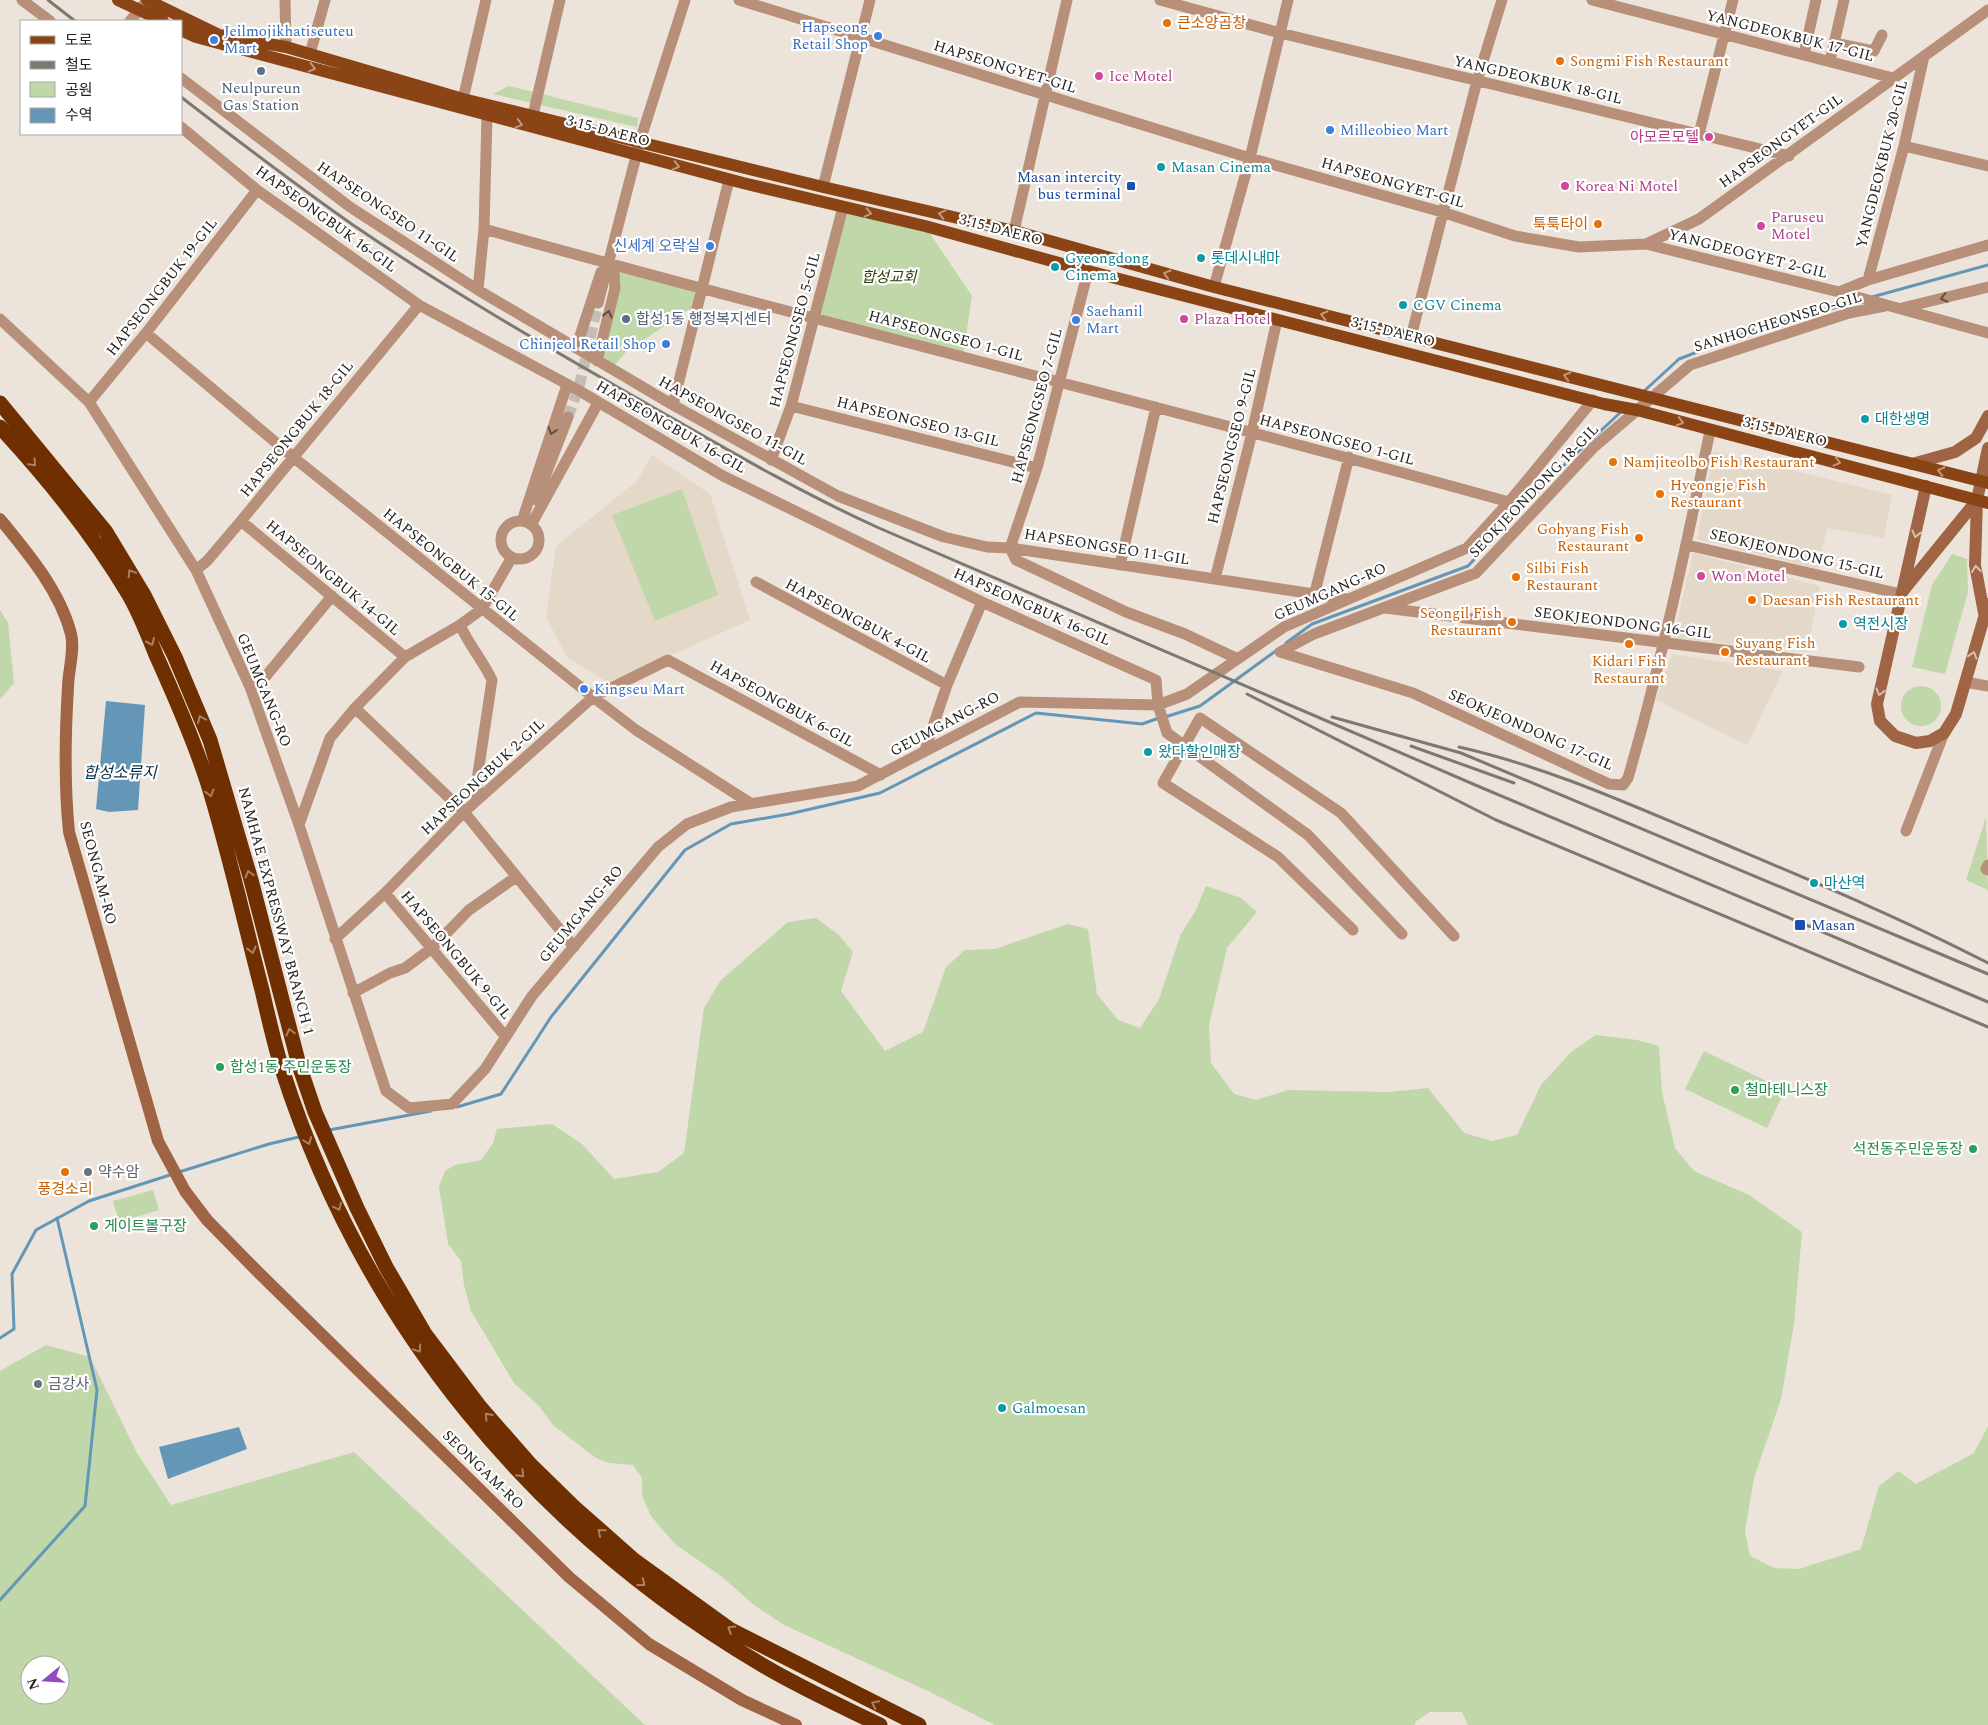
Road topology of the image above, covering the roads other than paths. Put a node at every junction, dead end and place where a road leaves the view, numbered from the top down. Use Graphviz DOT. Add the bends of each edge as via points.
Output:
graph roads {
  1 [pos="22,0"];
  2 [pos="118,0"];
  3 [pos="285,0"];
  4 [pos="324,0"];
  5 [pos="486,0"];
  6 [pos="560,0"];
  7 [pos="685,0"];
  8 [pos="739,0"];
  9 [pos="870,0"];
  10 [pos="1067,0"];
  11 [pos="1160,0"];
  12 [pos="1288,0"];
  13 [pos="1502,0"];
  14 [pos="1592,0"];
  15 [pos="1733,0"];
  16 [pos="1816,0"];
  17 [pos="1844,0"];
  18 [pos="143,5"];
  19 [pos="1988,10"];
  20 [pos="49,20"];
  21 [pos="131,20"];
  22 [pos="161,20"];
  23 [pos="181,20"];
  24 [pos="182,20"];
  25 [pos="182,30"];
  26 [pos="1280,33"];
  27 [pos="1882,35"];
  28 [pos="1723,36"];
  29 [pos="860,38"];
  30 [pos="1834,43"];
  31 [pos="286,47"];
  32 [pos="310,54"];
  33 [pos="1804,54"];
  34 [pos="1924,56"];
  35 [pos="1830,61"];
  36 [pos="1893,78"];
  37 [pos="182,79"];
  38 [pos="1477,81"];
  39 [pos="1046,95"];
  40 [pos="463,99"];
  41 [pos="487,116"];
  42 [pos="533,116"];
  43 [pos="182,128"];
  44 [pos="1699,134"];
  45 [pos="640,141"];
  46 [pos="1904,146"];
  47 [pos="637,156"];
  48 [pos="1789,156"];
  49 [pos="1250,158"];
  50 [pos="1988,166"];
  51 [pos="729,180"];
  52 [pos="823,187"];
  53 [pos="257,190"];
  54 [pos="843,207"];
  55 [pos="1442,212"];
  56 [pos="484,229"];
  57 [pos="1014,231"];
  58 [pos="1646,244"];
  59 [pos="1988,245"];
  60 [pos="609,266"];
  61 [pos="1088,271"];
  62 [pos="1868,280"];
  63 [pos="1214,287"];
  64 [pos="1988,287"];
  65 [pos="704,288"];
  66 [pos="478,290"];
  67 [pos="1841,293"];
  68 [pos="598,304"];
  69 [pos="1880,304"];
  70 [pos="419,305"];
  71 [pos="1900,309"];
  72 [pos="814,317"];
  73 [pos="0,320"];
  74 [pos="1277,320"];
  75 [pos="146,333"];
  76 [pos="1988,334"];
  77 [pos="1412,337"];
  78 [pos="576,348"];
  79 [pos="597,361"];
  80 [pos="1059,381"];
  81 [pos="567,384"];
  82 [pos="1650,397"];
  83 [pos="89,402"];
  84 [pos="1598,402"];
  85 [pos="0,403"];
  86 [pos="598,403"];
  87 [pos="673,405"];
  88 [pos="791,406"];
  89 [pos="1156,407"];
  90 [pos="1635,410"];
  91 [pos="1988,416"];
  92 [pos="568,417"];
  93 [pos="0,427"];
  94 [pos="1710,431"];
  95 [pos="1252,433"];
  96 [pos="1988,448"];
  97 [pos="293,457"];
  98 [pos="1349,457"];
  99 [pos="771,460"];
  100 [pos="1912,464"];
  101 [pos="1037,468"];
  102 [pos="1985,482"];
  103 [pos="1926,486"];
  104 [pos="1510,502"];
  105 [pos="1982,502"];
  106 [pos="0,519"];
  107 [pos="241,521"];
  108 [pos="527,523"];
  109 [pos="1687,544"];
  110 [pos="1010,548"];
  111 [pos="512,557"];
  112 [pos="1120,565"];
  113 [pos="196,570"];
  114 [pos="1215,579"];
  115 [pos="756,582"];
  116 [pos="1315,592"];
  117 [pos="1901,594"];
  118 [pos="332,596"];
  119 [pos="1348,599"];
  120 [pos="982,602"];
  121 [pos="1988,604"];
  122 [pos="1383,608"];
  123 [pos="482,609"];
  124 [pos="1986,617"];
  125 [pos="460,625"];
  126 [pos="1663,643"];
  127 [pos="1280,652"];
  128 [pos="405,657"];
  129 [pos="1238,659"];
  130 [pos="668,660"];
  131 [pos="1859,667"];
  132 [pos="1965,682"];
  133 [pos="947,685"];
  134 [pos="1988,686"];
  135 [pos="250,687"];
  136 [pos="593,697"];
  137 [pos="1158,707"];
  138 [pos="355,708"];
  139 [pos="1944,733"];
  140 [pos="1184,746"];
  141 [pos="926,750"];
  142 [pos="881,776"];
  143 [pos="477,799"];
  144 [pos="750,804"];
  145 [pos="464,812"];
  146 [pos="299,824"];
  147 [pos="1906,831"];
  148 [pos="516,877"];
  149 [pos="384,893"];
  150 [pos="1353,930"];
  151 [pos="1402,934"];
  152 [pos="1454,936"];
  153 [pos="334,939"];
  154 [pos="574,947"];
  155 [pos="432,948"];
  156 [pos="352,994"];
  157 [pos="505,1036"];
  158 [pos="796,1725"];
  159 [pos="880,1725"];
  160 [pos="919,1725"];
  1 -- 20 [label="street"];
  2 -- 18 [label="main road, 3·15-DAERO"];
  3 -- 31 [label="street"];
  4 -- 32 [label="street"];
  5 -- 40 [label="street"];
  6 -- 42 [label="street"];
  7 -- 45 [label="street"];
  8 -- 29 [label="street, HAPSEONGYET-GIL"];
  9 -- 29 [label="street"];
  10 -- 39 [label="street"];
  11 -- 26 [label="street, YANGDEOKBUK 18-GIL"];
  12 -- 26 [label="street"];
  13 -- 38 [label="street"];
  14 -- 28 [label="street, YANGDEOKBUK 17-GIL"];
  15 -- 28 [label="street"];
  16 -- 33 [label="street"];
  17 -- 30 [label="street"];
  18 -- 21 [label="street"];
  18 -- 22 [label="main road, 3·15-DAERO"];
  18 -- 23 [label="main road, 3·15-DAERO"];
  19 -- 34 [label="street, HAPSEONGYET-GIL"];
  24 -- 31 [label="main road, 3·15-DAERO" via="219,35"];
  25 -- 41 [label="main road, 3·15-DAERO, one-way" via="196,37"];
  26 -- 38 [label="street, YANGDEOKBUK 18-GIL"];
  26 -- 49 [label="street"];
  27 -- 30 [label="street" via="1874,51"];
  28 -- 33 [label="street, YANGDEOKBUK 17-GIL"];
  28 -- 44 [label="street"];
  29 -- 39 [label="street, HAPSEONGYET-GIL"];
  29 -- 52 [label="street"];
  30 -- 35 [label="street"];
  31 -- 32 [label="main road, 3·15-DAERO"];
  32 -- 40 [label="main road, 3·15-DAERO"];
  33 -- 35 [label="street, YANGDEOKBUK 17-GIL"];
  34 -- 36 [label="street, HAPSEONGYET-GIL"];
  34 -- 46 [label="street, YANGDEOKBUK 20-GIL"];
  35 -- 36 [label="street, YANGDEOKBUK 17-GIL"];
  36 -- 48 [label="street, HAPSEONGYET-GIL"];
  37 -- 66 [label="street, HAPSEONGSEO 11-GIL" via="350,207"];
  38 -- 44 [label="street, YANGDEOKBUK 18-GIL"];
  38 -- 55 [label="street"];
  39 -- 49 [label="street, HAPSEONGYET-GIL"];
  39 -- 57 [label="street"];
  40 -- 42 [label="main road, 3·15-DAERO"];
  41 -- 47 [label="main road, 3·15-DAERO, one-way"];
  41 -- 56 [label="street"];
  42 -- 45 [label="main road, 3·15-DAERO"];
  43 -- 53 [label="street, HAPSEONGBUK 16-GIL"];
  44 -- 48 [label="street, YANGDEOKBUK 18-GIL"];
  45 -- 47 [label="street"];
  45 -- 52 [label="main road, 3·15-DAERO"];
  46 -- 50 [label="street"];
  46 -- 62 [label="street, YANGDEOKBUK 20-GIL"];
  47 -- 51 [label="main road, 3·15-DAERO, one-way"];
  47 -- 60 [label="street"];
  48 -- 58 [label="street, HAPSEONGYET-GIL" via="1699,219"];
  49 -- 55 [label="street, HAPSEONGYET-GIL"];
  49 -- 63 [label="street"];
  51 -- 54 [label="main road, 3·15-DAERO"];
  51 -- 65 [label="street"];
  57 -- 52 [label="main road, 3·15-DAERO, one-way"];
  53 -- 70 [label="street, HAPSEONGBUK 16-GIL"];
  53 -- 75 [label="street, HAPSEONGBUK 19-GIL"];
  54 -- 61 [label="main road, 3·15-DAERO, one-way"];
  54 -- 72 [label="street, HAPSEONGSEO 5-GIL"];
  55 -- 58 [label="street, HAPSEONGYET-GIL" via="1515,236 1579,247"];
  55 -- 77 [label="street"];
  56 -- 60 [label="street, HAPSEONGSEO 1-GIL"];
  56 -- 66 [label="street"];
  63 -- 57 [label="main road, 3·15-DAERO, one-way"];
  58 -- 67 [label="street, YANGDEOGYET 2-GIL"];
  59 -- 62 [label="street"];
  60 -- 65 [label="street, HAPSEONGSEO 1-GIL"];
  60 -- 68 [label="street"];
  60 -- 78 [label="street" via="601,272"];
  79 -- 60 [label="street, one-way" via="614,288 614,273"];
  61 -- 74 [label="main road, 3·15-DAERO"];
  61 -- 80 [label="street, HAPSEONGSEO 7-GIL"];
  62 -- 67 [label="street"];
  77 -- 63 [label="main road, 3·15-DAERO, one-way"];
  64 -- 71 [label="street, one-way"];
  65 -- 72 [label="street, HAPSEONGSEO 1-GIL"];
  65 -- 87 [label="street"];
  66 -- 78 [label="street, HAPSEONGSEO 11-GIL"];
  67 -- 69 [label="street, YANGDEOGYET 2-GIL"];
  69 -- 71 [label="street"];
  69 -- 82 [label="street, SANHOCHEONSEO-GIL" via="1690,365"];
  70 -- 81 [label="street, HAPSEONGBUK 16-GIL"];
  70 -- 97 [label="street, HAPSEONGBUK 18-GIL"];
  71 -- 76 [label="street"];
  72 -- 80 [label="street, HAPSEONGSEO 1-GIL"];
  72 -- 88 [label="street, HAPSEONGSEO 5-GIL"];
  73 -- 83 [label="street, GEUMGANG-RO"];
  74 -- 84 [label="main road, 3·15-DAERO"];
  74 -- 95 [label="street, HAPSEONGSEO 9-GIL"];
  75 -- 83 [label="street, HAPSEONGBUK 19-GIL"];
  75 -- 97 [label="street, HAPSEONGBUK 15-GIL"];
  82 -- 77 [label="main road, 3·15-DAERO, one-way"];
  78 -- 79 [label="street, HAPSEONGSEO 11-GIL"];
  79 -- 87 [label="street, HAPSEONGSEO 11-GIL"];
  80 -- 89 [label="street, HAPSEONGSEO 1-GIL"];
  80 -- 101 [label="street, HAPSEONGSEO 7-GIL"];
  81 -- 86 [label="street, HAPSEONGBUK 16-GIL"];
  81 -- 108 [label="street, one-way"];
  82 -- 90 [label="street, SANHOCHEONSEO-GIL"];
  82 -- 100 [label="main road, 3·15-DAERO"];
  83 -- 113 [label="street, GEUMGANG-RO"];
  84 -- 90 [label="main road, 3·15-DAERO"];
  84 -- 104 [label="street, GEUMGANG-RO"];
  160 -- 85 [label="highway, NAMHAE EXPRESSWAY BRANCH 1, one-way" via="731,1630 634,1560 529,1462 480,1407 426,1334 386,1267 315,1112 299,1065 251,880 210,740 175,657 144,595 106,532"];
  86 -- 108 [label="street"];
  86 -- 120 [label="street, HAPSEONGBUK 16-GIL" via="723,476"];
  87 -- 99 [label="street, HAPSEONGSEO 11-GIL"];
  88 -- 99 [label="street, HAPSEONGSEO 5-GIL"];
  88 -- 101 [label="street, HAPSEONGSEO 13-GIL"];
  89 -- 95 [label="street, HAPSEONGSEO 1-GIL"];
  89 -- 112 [label="street"];
  90 -- 94 [label="main road, 3·15-DAERO, one-way"];
  90 -- 122 [label="street, SEOKJEONDONG 18-GIL" via="1594,447 1476,573"];
  91 -- 100 [label="main road" via="1976,438 1955,452"];
  92 -- 108 [label="street"];
  93 -- 159 [label="highway, one-way" via="41,472 97,544 132,600 181,711 208,784 281,1066 316,1164 351,1235 421,1354 485,1436 597,1548 707,1630 765,1667"];
  94 -- 103 [label="main road, 3·15-DAERO, one-way"];
  94 -- 109 [label="street, SEOKJEONDONG 17-GIL"];
  95 -- 98 [label="street, HAPSEONGSEO 1-GIL"];
  95 -- 114 [label="street, HAPSEONGSEO 9-GIL"];
  96 -- 102 [label="main road"];
  97 -- 107 [label="street, HAPSEONGBUK 18-GIL"];
  97 -- 123 [label="street, HAPSEONGBUK 15-GIL"];
  98 -- 104 [label="street, HAPSEONGSEO 1-GIL"];
  98 -- 116 [label="street"];
  99 -- 110 [label="street, HAPSEONGSEO 11-GIL" via="838,496 944,537 987,547"];
  102 -- 100 [label="main road, 3·15-DAERO, one-way"];
  101 -- 110 [label="street, HAPSEONGSEO 7-GIL"];
  102 -- 105 [label="main road"];
  103 -- 105 [label="main road, 3·15-DAERO"];
  103 -- 117 [label="main road, one-way"];
  104 -- 119 [label="street, GEUMGANG-RO" via="1467,548"];
  105 -- 117 [label="main road"];
  124 -- 105 [label="main road, one-way" via="1975,565"];
  106 -- 158 [label="main road, SEONGAM-RO" via="31,558 61,606 72,636 64,791 69,832 158,1141 185,1191 207,1220 251,1265 568,1577 649,1644 742,1700"];
  107 -- 113 [label="street, HAPSEONGBUK 18-GIL"];
  107 -- 118 [label="street, HAPSEONGBUK 14-GIL"];
  108 -- 111 [label="street" via="508,527 502,538 504,551"];
  108 -- 111 [label="street" via="539,540 536,551 527,558"];
  109 -- 117 [label="street, SEOKJEONDONG 15-GIL"];
  109 -- 126 [label="street, SEOKJEONDONG 17-GIL"];
  110 -- 112 [label="street, HAPSEONGSEO 11-GIL"];
  110 -- 129 [label="street" via="1016,560 1126,612 1185,634"];
  111 -- 123 [label="street"];
  112 -- 114 [label="street, HAPSEONGSEO 11-GIL"];
  113 -- 135 [label="street, GEUMGANG-RO"];
  114 -- 116 [label="street, HAPSEONGSEO 11-GIL"];
  115 -- 133 [label="street, HAPSEONGBUK 4-GIL"];
  116 -- 119 [label="street, HAPSEONGSEO 11-GIL"];
  117 -- 139 [label="main road, one-way" via="1877,704 1880,721 1895,736 1916,742 1930,741"];
  118 -- 128 [label="street, HAPSEONGBUK 14-GIL"];
  118 -- 135 [label="street" via="266,676"];
  119 -- 129 [label="street, GEUMGANG-RO" via="1284,627"];
  120 -- 133 [label="street"];
  120 -- 137 [label="street, HAPSEONGBUK 16-GIL" via="1156,680"];
  121 -- 124 [label="main road"];
  122 -- 126 [label="street, SEOKJEONDONG 16-GIL"];
  122 -- 127 [label="street, SEOKJEONDONG 18-GIL" via="1314,634"];
  123 -- 125 [label="street"];
  123 -- 136 [label="street, HAPSEONGBUK 15-GIL"];
  132 -- 124 [label="main road, one-way"];
  125 -- 128 [label="street"];
  125 -- 143 [label="street" via="492,680"];
  126 -- 127 [label="street, SEOKJEONDONG 17-GIL" via="1628,778 1623,785 1609,784 1413,693"];
  126 -- 131 [label="street, SEOKJEONDONG 16-GIL"];
  128 -- 138 [label="street"];
  129 -- 137 [label="street, GEUMGANG-RO" via="1187,694"];
  130 -- 136 [label="street, HAPSEONGBUK 2-GIL"];
  130 -- 142 [label="street, HAPSEONGBUK 6-GIL"];
  132 -- 134 [label="street"];
  132 -- 139 [label="main road" via="1956,714"];
  133 -- 141 [label="street"];
  135 -- 146 [label="street, GEUMGANG-RO"];
  136 -- 143 [label="street, HAPSEONGBUK 2-GIL"];
  136 -- 144 [label="street, HAPSEONGBUK 15-GIL" via="636,730"];
  137 -- 140 [label="street" via="1167,734"];
  137 -- 141 [label="street, GEUMGANG-RO" via="1020,702"];
  138 -- 145 [label="street"];
  138 -- 146 [label="street" via="330,738"];
  139 -- 147 [label="street"];
  140 -- 150 [label="street" via="1163,783 1278,857"];
  140 -- 151 [label="street" via="1308,835"];
  140 -- 152 [label="street" via="1200,718 1341,813"];
  141 -- 142 [label="street, GEUMGANG-RO"];
  142 -- 144 [label="street, GEUMGANG-RO" via="858,786"];
  143 -- 145 [label="street, HAPSEONGBUK 2-GIL"];
  144 -- 154 [label="street, GEUMGANG-RO" via="687,824 658,847"];
  145 -- 148 [label="street"];
  145 -- 149 [label="street, HAPSEONGBUK 2-GIL"];
  146 -- 153 [label="street, GEUMGANG-RO"];
  148 -- 154 [label="street"];
  148 -- 155 [label="street" via="469,910"];
  149 -- 153 [label="street, HAPSEONGBUK 2-GIL"];
  149 -- 155 [label="street, HAPSEONGBUK 9-GIL"];
  153 -- 156 [label="street, GEUMGANG-RO"];
  154 -- 157 [label="street, GEUMGANG-RO" via="532,996"];
  155 -- 156 [label="street" via="405,968 390,972"];
  155 -- 157 [label="street, HAPSEONGBUK 9-GIL"];
  156 -- 157 [label="street, GEUMGANG-RO" via="386,1091 409,1108 452,1104 485,1069"];
}
